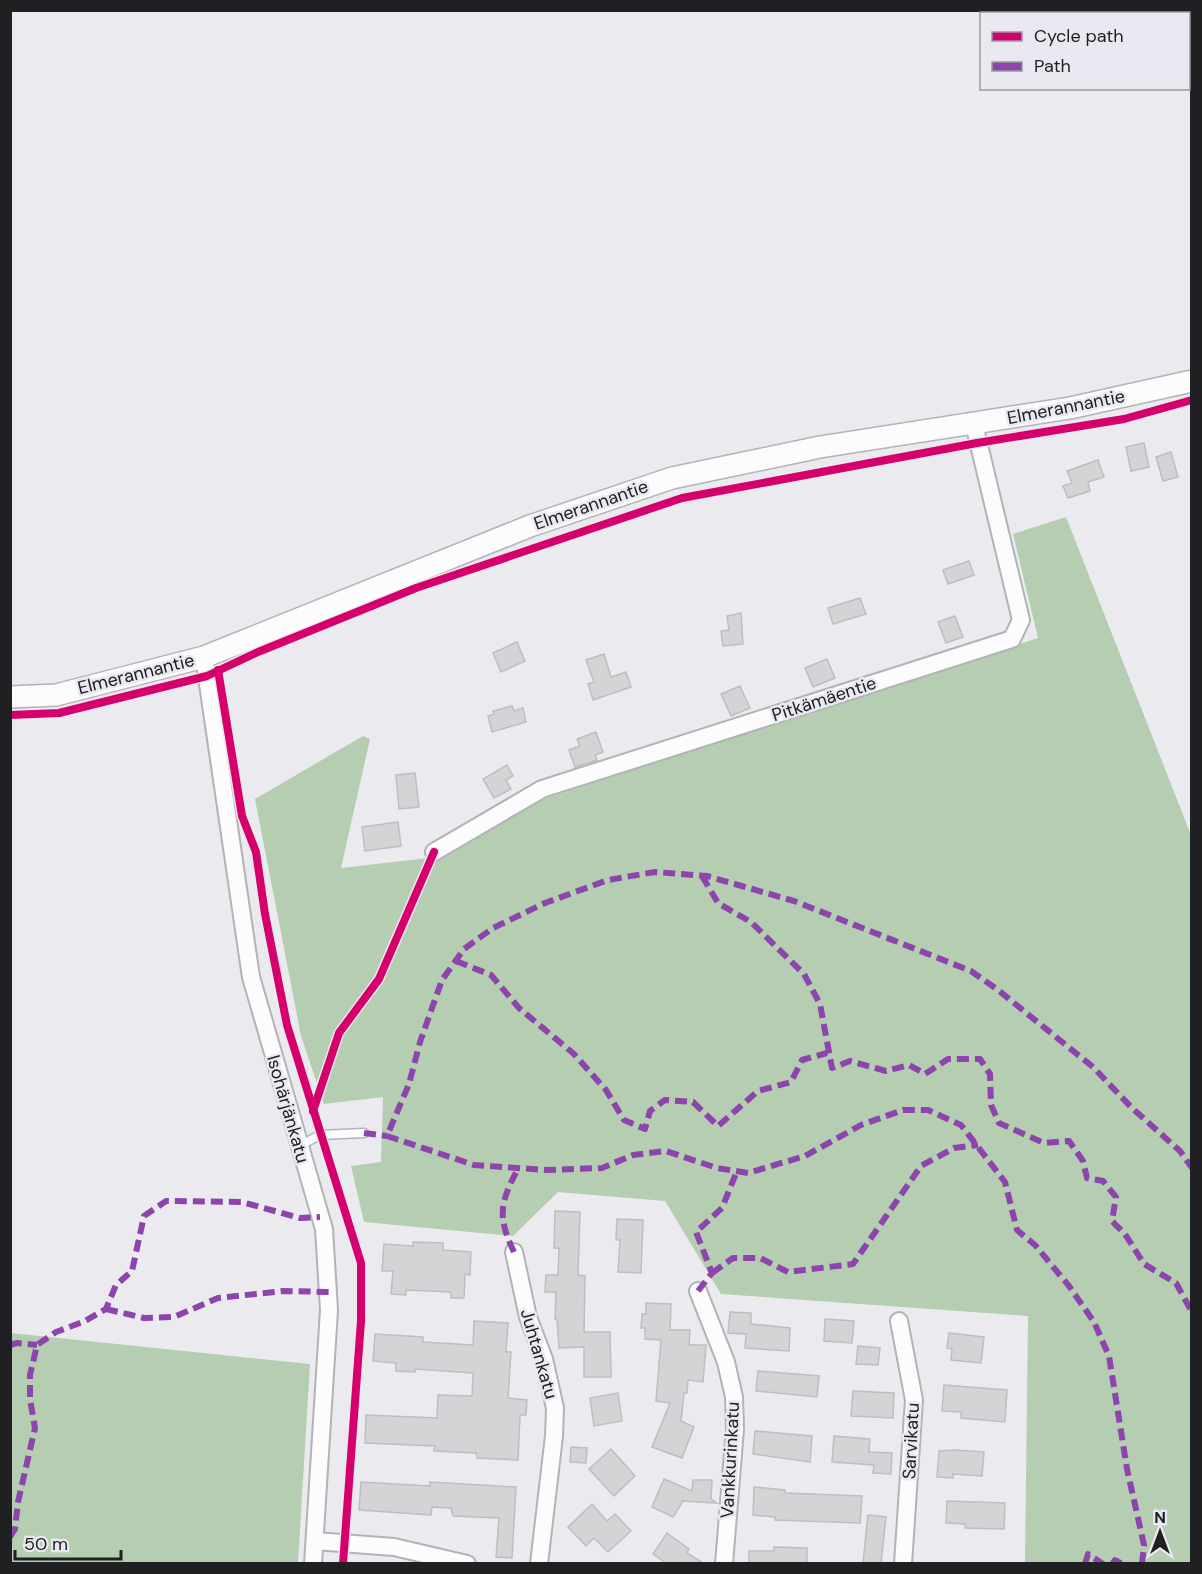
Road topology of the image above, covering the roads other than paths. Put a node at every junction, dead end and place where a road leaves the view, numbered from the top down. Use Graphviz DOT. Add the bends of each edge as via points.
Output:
graph roads {
  1 [pos="1191,381"];
  2 [pos="974,424"];
  3 [pos="204,657"];
  4 [pos="10,697"];
  5 [pos="434,852"];
  6 [pos="364,1133"];
  7 [pos="299,1146"];
  8 [pos="514,1252"];
  9 [pos="698,1291"];
  10 [pos="899,1321"];
  11 [pos="315,1541"];
  12 [pos="313,1563"];
  13 [pos="467,1563"];
  14 [pos="539,1563"];
  15 [pos="724,1563"];
  16 [pos="903,1563"];
  1 -- 2 [label="street, Elmerannantie"];
  2 -- 3 [label="street, Elmerannantie" via="820,447 672,478 530,526"];
  2 -- 5 [label="street, Pitkämäentie" via="1021,620 1012,639 542,789"];
  3 -- 4 [label="street, Elmerannantie" via="56,695"];
  3 -- 7 [label="street, Isohärjänkatu" via="251,977"];
  6 -- 7 [label="lane" via="320,1135"];
  7 -- 11 [label="street, Isohärjänkatu" via="324,1229 329,1292"];
  8 -- 14 [label="street, Juhtankatu" via="555,1408"];
  9 -- 15 [label="street, Vankkurinkatu" via="726,1362 734,1397"];
  10 -- 16 [label="street, Sarvikatu" via="914,1400"];
  11 -- 12 [label="street, Isohärjänkatu"];
  11 -- 13 [label="street" via="394,1547"];
}
